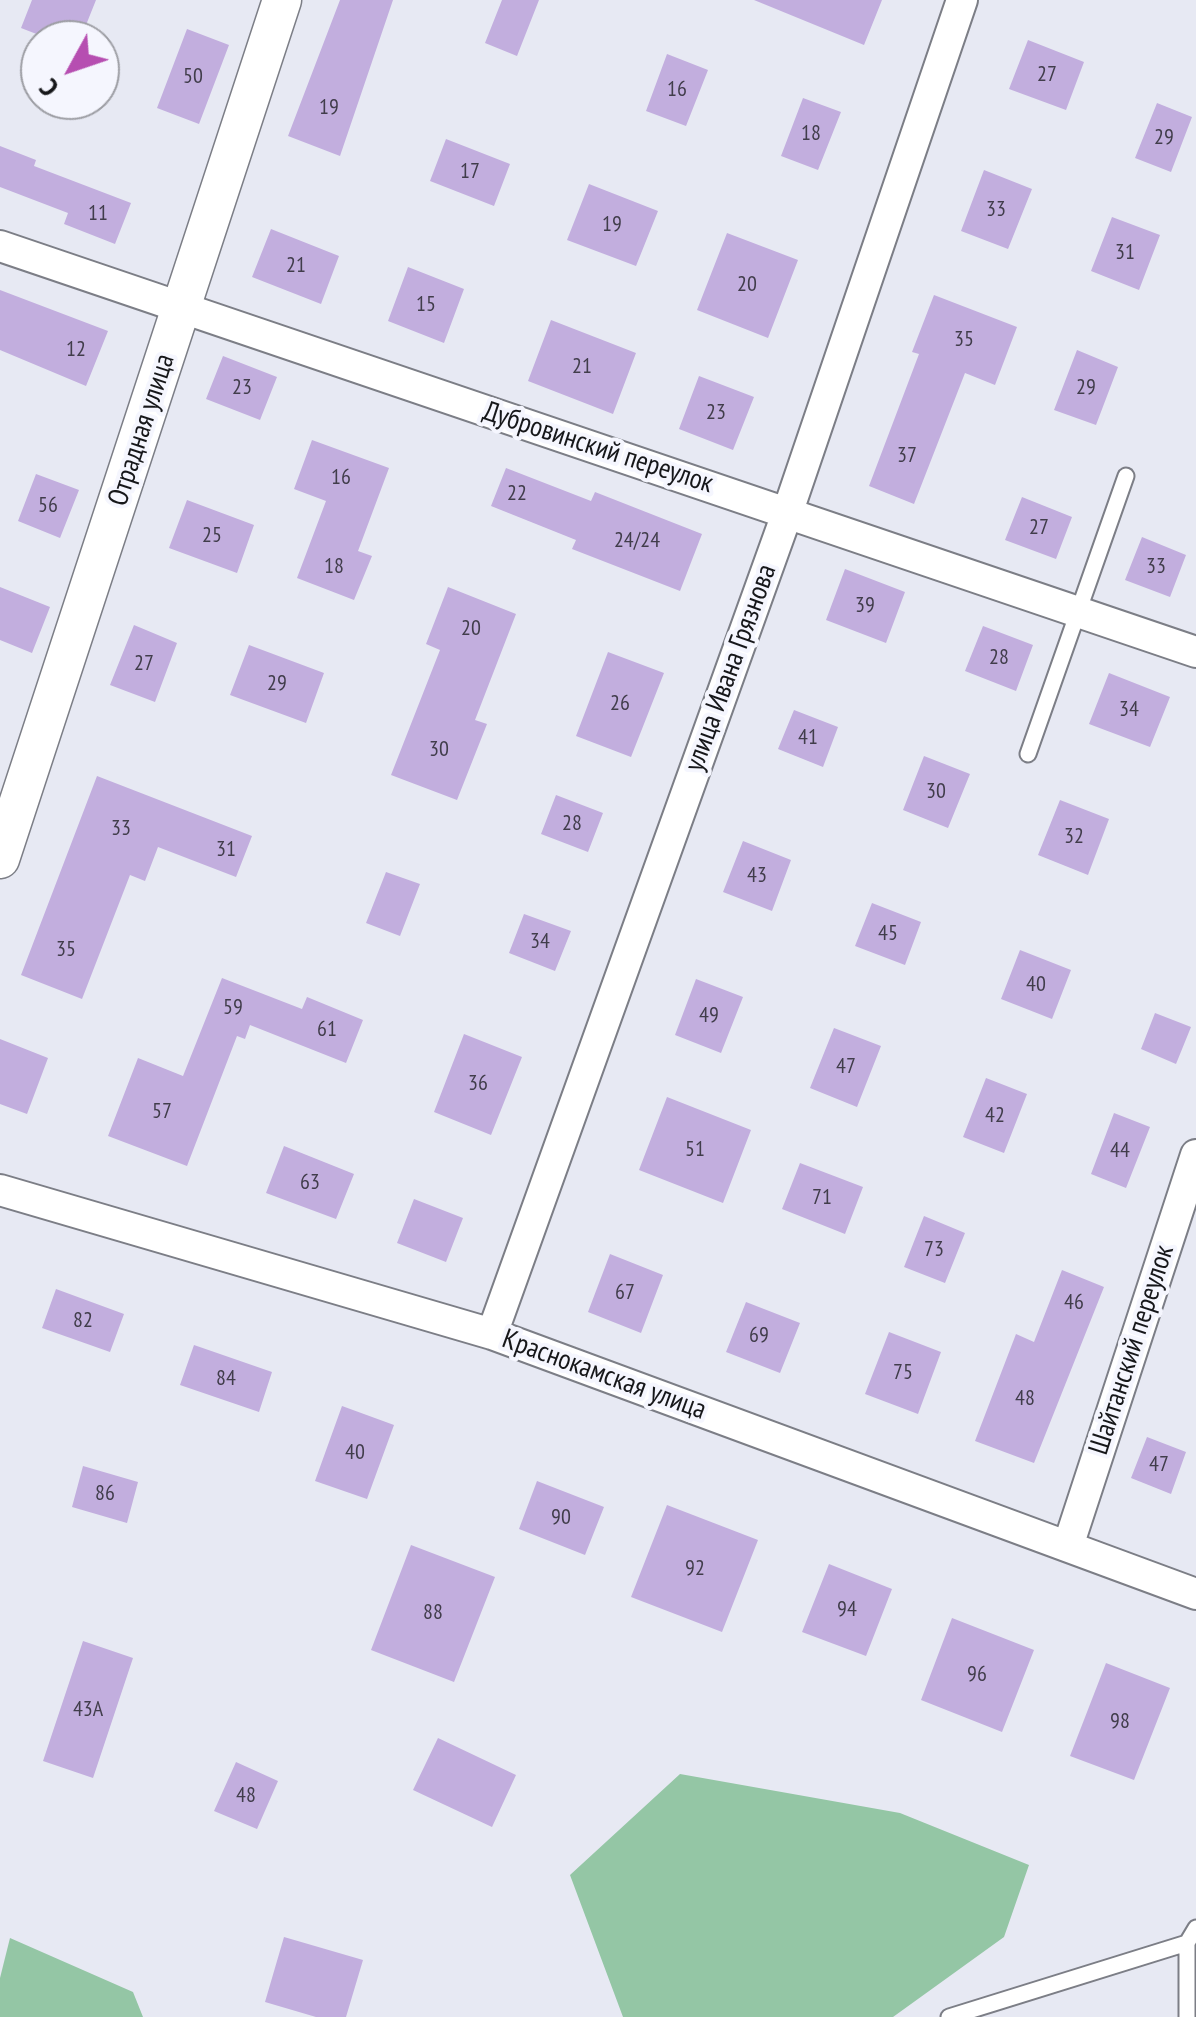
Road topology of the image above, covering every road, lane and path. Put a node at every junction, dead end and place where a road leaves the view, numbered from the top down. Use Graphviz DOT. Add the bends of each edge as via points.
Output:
graph roads {
  1 [pos="282,0"];
  2 [pos="962,0"];
  3 [pos="0,246"];
  4 [pos="182,310"];
  5 [pos="1126,476"];
  6 [pos="788,511"];
  7 [pos="1078,612"];
  8 [pos="1196,652"];
  9 [pos="1028,754"];
  10 [pos="0,859"];
  11 [pos="1196,1154"];
  12 [pos="0,1190"];
  13 [pos="492,1334"];
  14 [pos="1068,1546"];
  15 [pos="1196,1594"];
  16 [pos="1196,1928"];
  17 [pos="1186,1943"];
  18 [pos="949,2017"];
  19 [pos="1187,2017"];
  1 -- 4 [label="street, Отрадная улица"];
  2 -- 6 [label="street, улица Ивана Грязнова"];
  3 -- 4 [label="street, Дубровинский переулок"];
  4 -- 6 [label="street, Дубровинский переулок"];
  4 -- 10 [label="street, Отрадная улица"];
  5 -- 7 [label="lane"];
  6 -- 7 [label="street, Дубровинский переулок"];
  6 -- 13 [label="street, улица Ивана Грязнова"];
  7 -- 8 [label="street, Дубровинский переулок"];
  7 -- 9 [label="lane"];
  11 -- 14 [label="street, Шайтанский переулок"];
  12 -- 13 [label="street, Краснокамская улица"];
  13 -- 14 [label="street, Краснокамская улица"];
  14 -- 15 [label="street, Краснокамская улица"];
  16 -- 17 [label="lane"];
  17 -- 18 [label="lane"];
  17 -- 19 [label="lane"];
}
